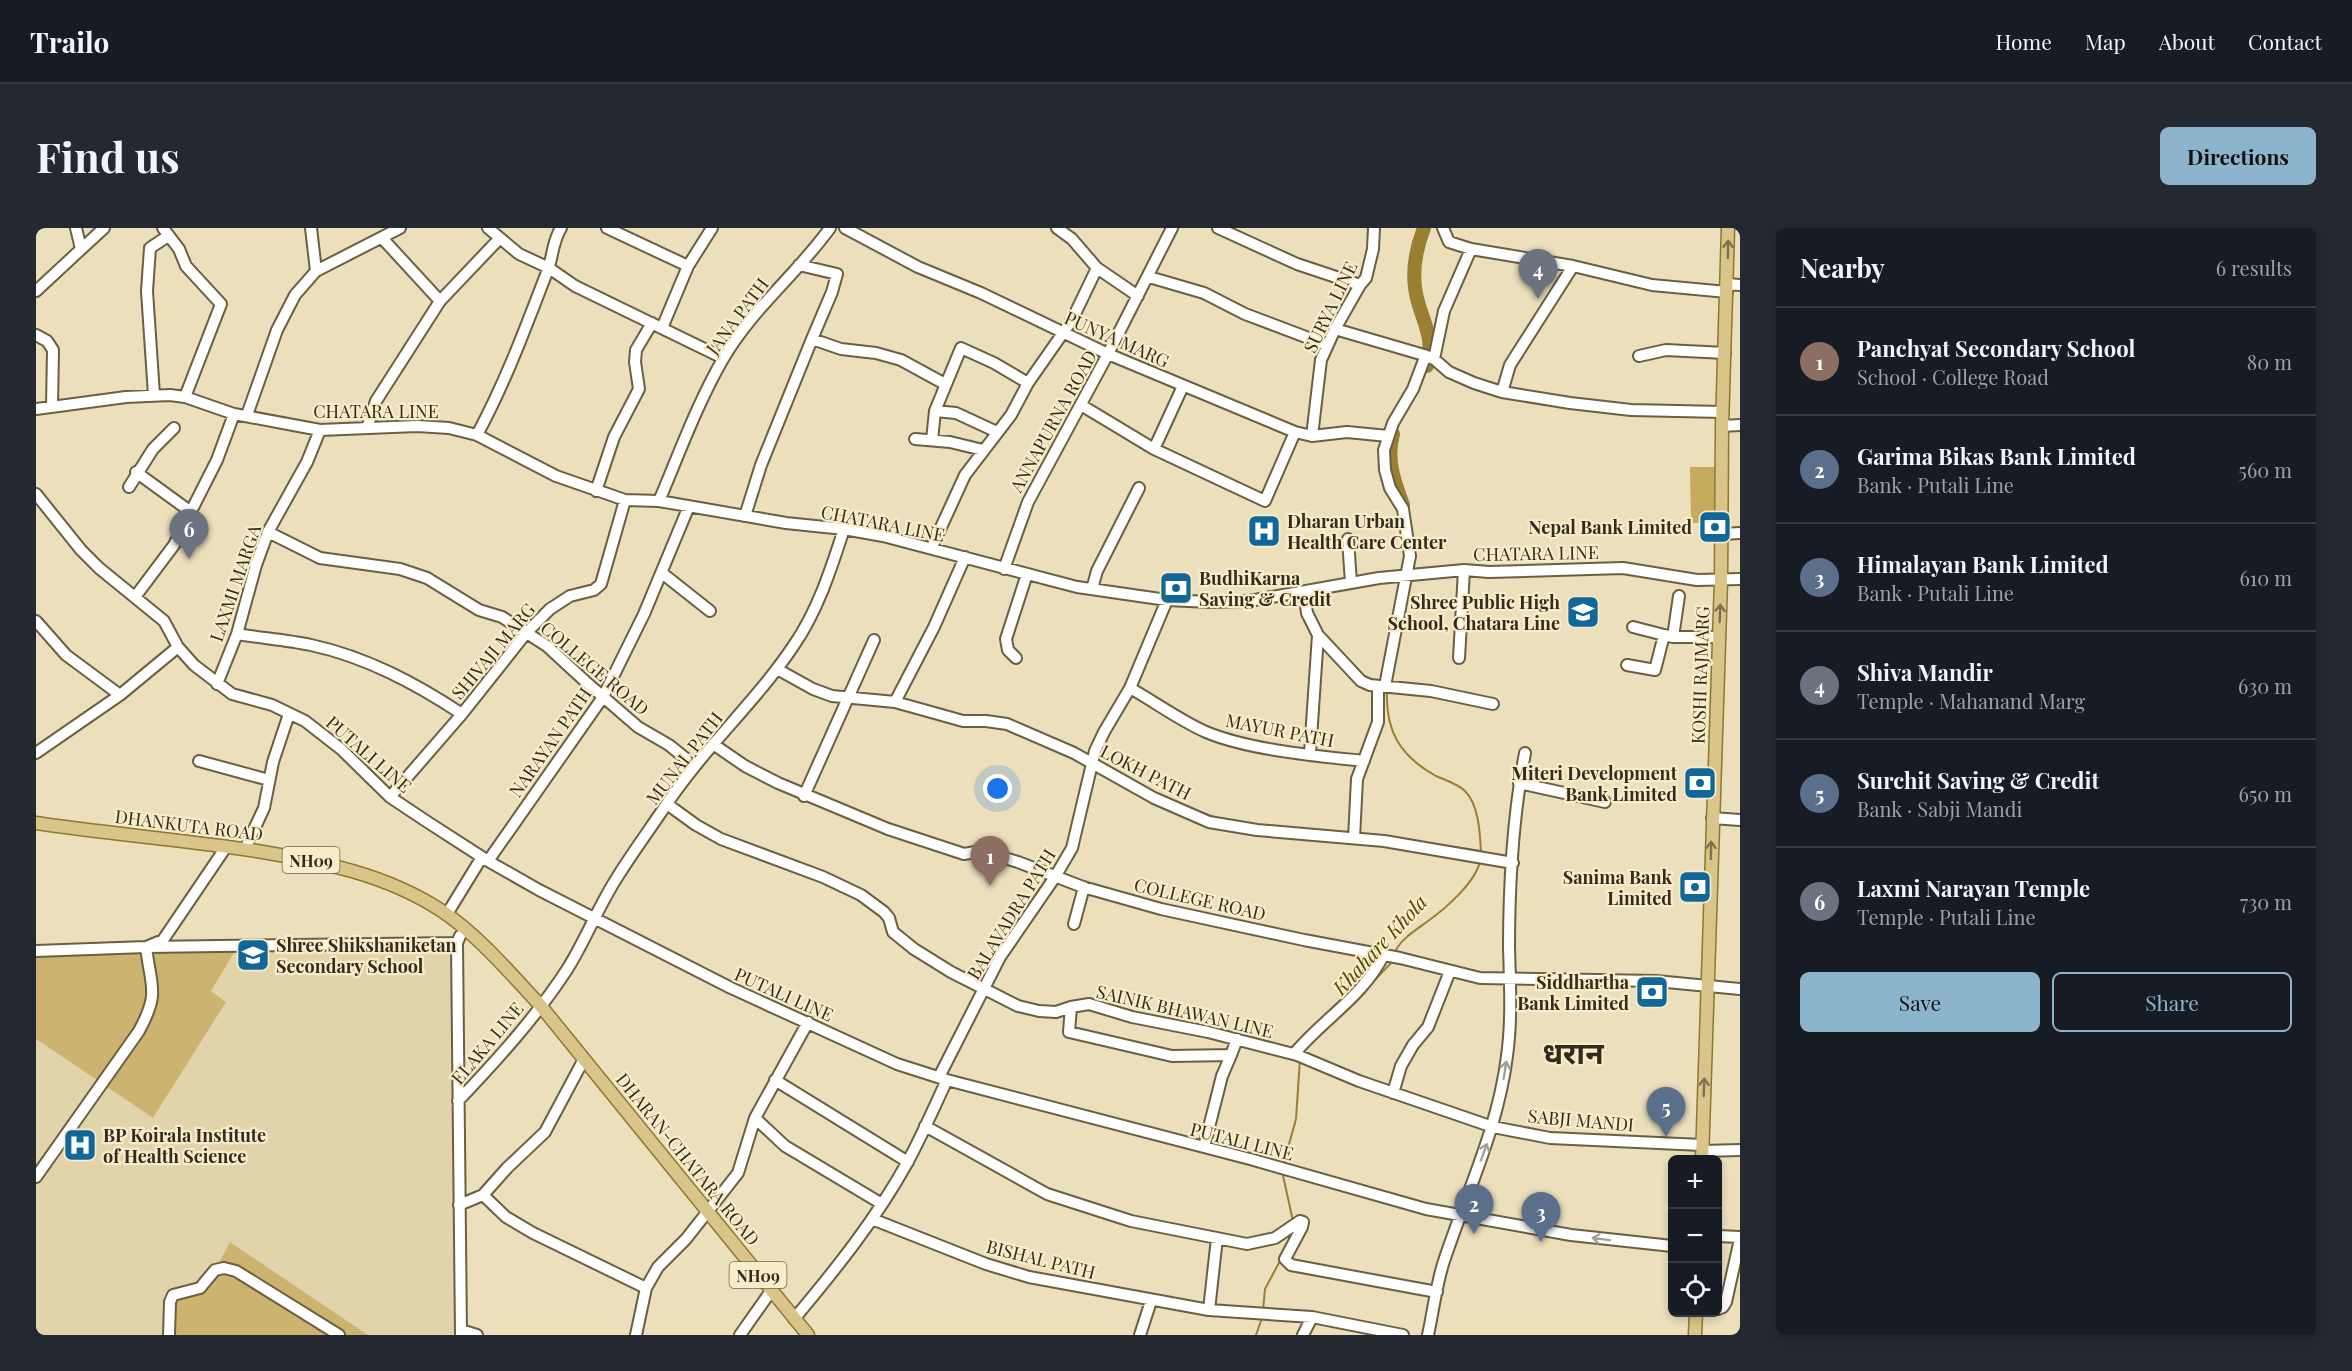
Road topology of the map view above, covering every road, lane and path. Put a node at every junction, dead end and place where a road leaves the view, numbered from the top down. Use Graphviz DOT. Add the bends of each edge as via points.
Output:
graph roads {
  1 [pos="76,228"];
  2 [pos="104,228"];
  3 [pos="400,228"];
  4 [pos="488,228"];
  5 [pos="561,228"];
  6 [pos="607,228"];
  7 [pos="712,228"];
  8 [pos="830,228"];
  9 [pos="845,228"];
  10 [pos="1057,228"];
  11 [pos="1172,228"];
  12 [pos="1218,228"];
  13 [pos="1374,228"];
  14 [pos="1443,228"];
  15 [pos="1728,228"];
  16 [pos="312,229"];
  17 [pos="165,232"];
  18 [pos="631,233"];
  19 [pos="382,238"];
  20 [pos="499,239"];
  21 [pos="81,249"];
  22 [pos="1471,249"];
  23 [pos="799,265"];
  24 [pos="688,266"];
  25 [pos="1573,266"];
  26 [pos="549,268"];
  27 [pos="1097,268"];
  28 [pos="316,271"];
  29 [pos="1149,277"];
  30 [pos="1360,285"];
  31 [pos="1732,287"];
  32 [pos="36,291"];
  33 [pos="1138,296"];
  34 [pos="440,301"];
  35 [pos="657,326"];
  36 [pos="1335,330"];
  37 [pos="1062,333"];
  38 [pos="36,335"];
  39 [pos="812,339"];
  40 [pos="1327,345"];
  41 [pos="1725,353"];
  42 [pos="1108,354"];
  43 [pos="1639,356"];
  44 [pos="1428,357"];
  45 [pos="723,358"];
  46 [pos="1028,382"];
  47 [pos="945,384"];
  48 [pos="1183,386"];
  49 [pos="1502,392"];
  50 [pos="154,395"];
  51 [pos="185,397"];
  52 [pos="1081,405"];
  53 [pos="52,407"];
  54 [pos="36,409"];
  55 [pos="935,411"];
  56 [pos="1723,412"];
  57 [pos="234,414"];
  58 [pos="247,415"];
  59 [pos="1740,425"];
  60 [pos="1722,426"];
  61 [pos="174,428"];
  62 [pos="367,428"];
  63 [pos="320,430"];
  64 [pos="998,432"];
  65 [pos="1295,432"];
  66 [pos="477,435"];
  67 [pos="1312,436"];
  68 [pos="1388,436"];
  69 [pos="915,439"];
  70 [pos="932,440"];
  71 [pos="1154,448"];
  72 [pos="983,450"];
  73 [pos="136,472"];
  74 [pos="129,487"];
  75 [pos="1139,488"];
  76 [pos="596,491"];
  77 [pos="36,494"];
  78 [pos="625,500"];
  79 [pos="659,501"];
  80 [pos="689,506"];
  81 [pos="191,512"];
  82 [pos="745,516"];
  83 [pos="844,529"];
  84 [pos="268,532"];
  85 [pos="1740,533"];
  86 [pos="1722,534"];
  87 [pos="1348,539"];
  88 [pos="932,547"];
  89 [pos="965,557"];
  90 [pos="1004,568"];
  91 [pos="1464,570"];
  92 [pos="662,573"];
  93 [pos="1027,574"];
  94 [pos="1410,574"];
  95 [pos="1740,579"];
  96 [pos="1721,580"];
  97 [pos="1351,583"];
  98 [pos="1092,590"];
  99 [pos="1304,592"];
  100 [pos="1679,596"];
  101 [pos="135,597"];
  102 [pos="1167,600"];
  103 [pos="710,611"];
  104 [pos="36,621"];
  105 [pos="1634,627"];
  106 [pos="527,632"];
  107 [pos="237,634"];
  108 [pos="1318,635"];
  109 [pos="1669,636"];
  110 [pos="1719,637"];
  111 [pos="873,640"];
  112 [pos="178,647"];
  113 [pos="1016,658"];
  114 [pos="1459,658"];
  115 [pos="1627,665"];
  116 [pos="777,669"];
  117 [pos="216,684"];
  118 [pos="1385,686"];
  119 [pos="1130,688"];
  120 [pos="120,695"];
  121 [pos="603,697"];
  122 [pos="848,698"];
  123 [pos="895,702"];
  124 [pos="1493,704"];
  125 [pos="289,714"];
  126 [pos="462,714"];
  127 [pos="712,744"];
  128 [pos="36,753"];
  129 [pos="1310,753"];
  130 [pos="1525,753"];
  131 [pos="199,760"];
  132 [pos="1364,761"];
  133 [pos="1091,763"];
  134 [pos="695,766"];
  135 [pos="269,780"];
  136 [pos="1519,783"];
  137 [pos="804,796"];
  138 [pos="390,797"];
  139 [pos="1605,802"];
  140 [pos="667,804"];
  141 [pos="1712,818"];
  142 [pos="1740,820"];
  143 [pos="36,823"];
  144 [pos="1354,838"];
  145 [pos="226,846"];
  146 [pos="245,849"];
  147 [pos="485,859"];
  148 [pos="1513,863"];
  149 [pos="1055,877"];
  150 [pos="1084,887"];
  151 [pos="447,914"];
  152 [pos="594,919"];
  153 [pos="1074,924"];
  154 [pos="465,928"];
  155 [pos="457,943"];
  156 [pos="146,947"];
  157 [pos="36,951"];
  158 [pos="1385,954"];
  159 [pos="1450,971"];
  160 [pos="1510,979"];
  161 [pos="1707,985"];
  162 [pos="983,989"];
  163 [pos="1740,989"];
  164 [pos="540,1005"];
  165 [pos="1071,1007"];
  166 [pos="808,1022"];
  167 [pos="1237,1039"];
  168 [pos="1231,1055"];
  169 [pos="1299,1056"];
  170 [pos="584,1059"];
  171 [pos="943,1078"];
  172 [pos="775,1080"];
  173 [pos="1393,1093"];
  174 [pos="458,1101"];
  175 [pos="755,1118"];
  176 [pos="925,1126"];
  177 [pos="1493,1127"];
  178 [pos="1204,1147"];
  179 [pos="1740,1150"];
  180 [pos="1702,1152"];
  181 [pos="908,1162"];
  182 [pos="36,1177"];
  183 [pos="483,1195"];
  184 [pos="882,1204"];
  185 [pos="459,1205"];
  186 [pos="709,1213"];
  187 [pos="1462,1216"];
  188 [pos="873,1219"];
  189 [pos="1722,1236"];
  190 [pos="1217,1238"];
  191 [pos="1740,1238"];
  192 [pos="1668,1246"];
  193 [pos="645,1288"];
  194 [pos="771,1291"];
  195 [pos="1437,1292"];
  196 [pos="1151,1301"];
  197 [pos="1722,1307"];
  198 [pos="1209,1310"];
  199 [pos="1312,1317"];
  200 [pos="1696,1317"];
  201 [pos="794,1319"];
  202 [pos="460,1332"];
  203 [pos="169,1335"];
  204 [pos="339,1335"];
  205 [pos="477,1335"];
  206 [pos="636,1335"];
  207 [pos="740,1335"];
  208 [pos="808,1335"];
  209 [pos="1140,1335"];
  210 [pos="1303,1335"];
  211 [pos="1403,1335"];
  212 [pos="1428,1335"];
  213 [pos="1695,1335"];
  1 -- 21 [label="street"];
  2 -- 21 [label="street"];
  3 -- 19 [label="street"];
  4 -- 20 [label="street"];
  5 -- 26 [label="street"];
  6 -- 18 [label="street"];
  7 -- 24 [label="street"];
  8 -- 23 [label="street, JANA PATH"];
  9 -- 37 [label="street, PUNYA MARG" via="918,267"];
  10 -- 27 [label="street"];
  11 -- 29 [label="street, ANNAPURNA ROAD"];
  12 -- 30 [label="street" via="1297,264"];
  13 -- 30 [label="street, SURYA LINE" via="1369,268"];
  14 -- 22 [label="street" via="1449,242"];
  31 -- 15 [label="main road, KOSHI RAJMARG, one-way"];
  16 -- 28 [label="street"];
  17 -- 50 [label="street" via="150,248 147,291"];
  17 -- 51 [label="street" via="186,266 221,304"];
  18 -- 24 [label="street"];
  19 -- 28 [label="street"];
  19 -- 34 [label="street"];
  20 -- 26 [label="street"];
  20 -- 34 [label="street"];
  21 -- 32 [label="street"];
  22 -- 25 [label="street"];
  22 -- 44 [label="street"];
  23 -- 39 [label="street" via="837,274"];
  23 -- 45 [label="street, JANA PATH"];
  24 -- 35 [label="street"];
  25 -- 31 [label="street" via="1652,285"];
  25 -- 49 [label="street" via="1510,365"];
  26 -- 35 [label="street" via="575,286"];
  26 -- 66 [label="street" via="518,350"];
  27 -- 33 [label="street"];
  27 -- 37 [label="street"];
  28 -- 58 [label="street" via="296,295 276,330"];
  29 -- 33 [label="street, ANNAPURNA ROAD"];
  29 -- 40 [label="street" via="1204,293 1245,314"];
  30 -- 36 [label="street, SURYA LINE"];
  31 -- 41 [label="main road, KOSHI RAJMARG"];
  33 -- 42 [label="street, ANNAPURNA ROAD"];
  34 -- 62 [label="street" via="376,401"];
  35 -- 45 [label="street"];
  35 -- 76 [label="street" via="636,350 639,389 614,437"];
  36 -- 40 [label="street, SURYA LINE"];
  36 -- 44 [label="street"];
  37 -- 42 [label="street, PUNYA MARG"];
  37 -- 46 [label="street"];
  38 -- 53 [label="street" via="53,350"];
  39 -- 47 [label="street" via="842,350 876,352 901,360"];
  39 -- 82 [label="street" via="761,465"];
  40 -- 67 [label="street, SURYA LINE" via="1317,381"];
  41 -- 43 [label="street" via="1666,350"];
  41 -- 56 [label="main road, KOSHI RAJMARG"];
  42 -- 48 [label="street, PUNYA MARG"];
  42 -- 52 [label="street, ANNAPURNA ROAD"];
  44 -- 49 [label="street" via="1449,372"];
  44 -- 68 [label="street"];
  45 -- 79 [label="street, JANA PATH"];
  46 -- 47 [label="street" via="961,348"];
  46 -- 64 [label="street"];
  47 -- 55 [label="street"];
  48 -- 65 [label="street, PUNYA MARG"];
  48 -- 71 [label="street"];
  49 -- 56 [label="street" via="1631,410"];
  50 -- 51 [label="street, CHATARA LINE"];
  50 -- 53 [label="street, CHATARA LINE"];
  51 -- 57 [label="street, CHATARA LINE"];
  52 -- 71 [label="street"];
  52 -- 90 [label="street, ANNAPURNA ROAD" via="1028,502"];
  53 -- 54 [label="street, CHATARA LINE"];
  55 -- 64 [label="street" via="956,413"];
  55 -- 70 [label="street"];
  56 -- 60 [label="main road, KOSHI RAJMARG"];
  57 -- 58 [label="street, CHATARA LINE"];
  57 -- 81 [label="street"];
  58 -- 63 [label="street, CHATARA LINE"];
  59 -- 60 [label="street"];
  60 -- 86 [label="main road, KOSHI RAJMARG"];
  61 -- 73 [label="street"];
  62 -- 63 [label="street, CHATARA LINE"];
  62 -- 66 [label="street, CHATARA LINE" via="449,428"];
  63 -- 84 [label="street, LAXMI MARGA"];
  64 -- 72 [label="street"];
  65 -- 67 [label="street, PUNYA MARG"];
  65 -- 71 [label="street" via="1265,501"];
  66 -- 76 [label="street, CHATARA LINE" via="556,476"];
  67 -- 68 [label="street, PUNYA MARG" via="1347,432"];
  68 -- 94 [label="street" via="1385,470 1390,488 1403,509"];
  69 -- 70 [label="street"];
  70 -- 72 [label="street"];
  72 -- 88 [label="street" via="965,475"];
  73 -- 74 [label="street"];
  73 -- 81 [label="street"];
  75 -- 98 [label="street" via="1097,571"];
  76 -- 78 [label="street, CHATARA LINE"];
  77 -- 101 [label="street, PUTALI LINE" via="81,550"];
  78 -- 79 [label="street, CHATARA LINE"];
  78 -- 106 [label="street, SHIVAJI MARG" via="601,584 594,590 570,596"];
  79 -- 80 [label="street, CHATARA LINE"];
  80 -- 82 [label="street, CHATARA LINE"];
  80 -- 92 [label="street, NARAYAN PATH"];
  81 -- 101 [label="street" via="174,545"];
  82 -- 83 [label="street, CHATARA LINE"];
  83 -- 88 [label="street, CHATARA LINE"];
  83 -- 116 [label="street, MUNAL PATH" via="814,609"];
  84 -- 106 [label="street, COLLEGE ROAD" via="320,558 400,569 427,578 479,610 502,617"];
  84 -- 107 [label="street, LAXMI MARGA"];
  85 -- 86 [label="street"];
  86 -- 96 [label="main road, KOSHI RAJMARG"];
  87 -- 97 [label="street"];
  88 -- 89 [label="street, CHATARA LINE"];
  89 -- 90 [label="street, CHATARA LINE"];
  89 -- 123 [label="street"];
  90 -- 93 [label="street, CHATARA LINE"];
  91 -- 94 [label="street, CHATARA LINE"];
  91 -- 96 [label="street, CHATARA LINE" via="1623,568 1696,580"];
  91 -- 114 [label="street"];
  92 -- 103 [label="street"];
  92 -- 121 [label="street, NARAYAN PATH"];
  93 -- 98 [label="street, CHATARA LINE"];
  93 -- 113 [label="street" via="1006,639 1008,650"];
  94 -- 97 [label="street, CHATARA LINE"];
  94 -- 118 [label="street"];
  95 -- 96 [label="street, CHATARA LINE"];
  110 -- 96 [label="main road, KOSHI RAJMARG, one-way"];
  97 -- 99 [label="street, CHATARA LINE"];
  98 -- 102 [label="street, CHATARA LINE"];
  99 -- 102 [label="street, CHATARA LINE" via="1249,601"];
  99 -- 108 [label="street" via="1307,613"];
  100 -- 109 [label="street"];
  101 -- 112 [label="street, PUTALI LINE" via="164,621"];
  102 -- 119 [label="street, BALAVADRA PATH"];
  104 -- 120 [label="street" via="66,655"];
  105 -- 109 [label="street"];
  106 -- 121 [label="street, COLLEGE ROAD"];
  106 -- 126 [label="street, SHIVAJI MARG"];
  107 -- 117 [label="street, LAXMI MARGA"];
  107 -- 126 [label="street" via="311,645 380,667 421,687"];
  108 -- 118 [label="street" via="1361,681"];
  108 -- 129 [label="street"];
  109 -- 110 [label="street"];
  109 -- 115 [label="street" via="1655,670"];
  110 -- 141 [label="main road, KOSHI RAJMARG"];
  111 -- 122 [label="street"];
  112 -- 117 [label="street, PUTALI LINE"];
  112 -- 120 [label="street"];
  116 -- 122 [label="street, LOKH PATH" via="813,689"];
  116 -- 127 [label="street, MUNAL PATH"];
  117 -- 125 [label="street, PUTALI LINE" via="232,694"];
  118 -- 124 [label="street"];
  118 -- 132 [label="street"];
  119 -- 129 [label="street, MAYUR PATH" via="1213,734 1256,746"];
  119 -- 133 [label="street, BALAVADRA PATH"];
  120 -- 128 [label="street"];
  121 -- 134 [label="street, COLLEGE ROAD"];
  121 -- 147 [label="street, NARAYAN PATH"];
  122 -- 123 [label="street, LOKH PATH"];
  122 -- 137 [label="street"];
  123 -- 133 [label="street, LOKH PATH" via="963,721 1007,724"];
  125 -- 135 [label="street"];
  125 -- 138 [label="street, PUTALI LINE" via="341,749"];
  126 -- 138 [label="street, SHIVAJI MARG"];
  127 -- 134 [label="street, MUNAL PATH"];
  127 -- 137 [label="street, COLLEGE ROAD"];
  129 -- 132 [label="street, MAYUR PATH"];
  130 -- 136 [label="street"];
  131 -- 135 [label="street"];
  132 -- 144 [label="street" via="1358,779"];
  133 -- 144 [label="street, LOKH PATH" via="1154,798 1209,822"];
  133 -- 149 [label="street, BALAVADRA PATH" via="1072,848"];
  134 -- 140 [label="street, MUNAL PATH"];
  135 -- 146 [label="street" via="264,808"];
  136 -- 139 [label="street"];
  136 -- 148 [label="street"];
  137 -- 149 [label="street, COLLEGE ROAD" via="914,839 964,854 981,851"];
  138 -- 147 [label="street, PUTALI LINE"];
  140 -- 152 [label="street, MUNAL PATH" via="617,877"];
  140 -- 162 [label="street, SAINIK BHAWAN LINE" via="721,840 861,895 884,912 893,932 914,949"];
  141 -- 142 [label="street"];
  161 -- 141 [label="main road, KOSHI RAJMARG, one-way"];
  143 -- 145 [label="main road, DHANKUTA ROAD / NH09"];
  144 -- 148 [label="street, LOKH PATH"];
  145 -- 146 [label="main road, DHANKUTA ROAD / NH09"];
  145 -- 156 [label="street" via="163,940"];
  146 -- 151 [label="main road, DHANKUTA ROAD / NH09" via="330,864 374,877"];
  147 -- 151 [label="street, NARAYAN PATH"];
  147 -- 152 [label="street, PUTALI LINE"];
  148 -- 160 [label="street"];
  149 -- 150 [label="street, COLLEGE ROAD"];
  149 -- 162 [label="street, BALAVADRA PATH" via="1019,927"];
  150 -- 153 [label="street"];
  150 -- 158 [label="street, COLLEGE ROAD" via="1161,909"];
  151 -- 154 [label="main road, DHANKUTA ROAD / NH09"];
  152 -- 164 [label="street, MUNAL PATH" via="567,969"];
  152 -- 166 [label="street, PUTALI LINE" via="763,1004"];
  154 -- 155 [label="street"];
  154 -- 164 [label="main road, DHANKUTA ROAD / NH09"];
  155 -- 156 [label="street"];
  155 -- 174 [label="street"];
  156 -- 157 [label="street"];
  156 -- 182 [label="street" via="154,993 149,1012"];
  158 -- 159 [label="street, COLLEGE ROAD"];
  158 -- 169 [label="street" via="1355,996 1317,1029"];
  159 -- 160 [label="street, COLLEGE ROAD"];
  159 -- 173 [label="street" via="1428,1027 1401,1066"];
  160 -- 161 [label="street, COLLEGE ROAD" via="1645,980"];
  177 -- 160 [label="street, one-way" via="1508,1054"];
  161 -- 163 [label="street, COLLEGE ROAD"];
  180 -- 161 [label="main road, KOSHI RAJMARG, one-way"];
  162 -- 165 [label="street, SAINIK BHAWAN LINE" via="1038,1011 1056,1012"];
  162 -- 171 [label="street, BALAVADRA PATH"];
  164 -- 170 [label="main road, DHARAN-CHATARA ROAD / NH09"];
  164 -- 174 [label="street, ELAKA LINE" via="501,1056"];
  165 -- 167 [label="street, SAINIK BHAWAN LINE" via="1089,1004"];
  165 -- 168 [label="street" via="1069,1032 1172,1056"];
  166 -- 171 [label="street, PUTALI LINE" via="897,1064"];
  166 -- 172 [label="street"];
  167 -- 168 [label="street"];
  167 -- 169 [label="street, SAINIK BHAWAN LINE"];
  168 -- 178 [label="street"];
  169 -- 173 [label="street, SAINIK BHAWAN LINE"];
  170 -- 183 [label="street" via="545,1132"];
  170 -- 186 [label="main road, DHARAN-CHATARA ROAD / NH09"];
  171 -- 176 [label="street, BALAVADRA PATH"];
  171 -- 178 [label="street, PUTALI LINE"];
  172 -- 175 [label="street"];
  172 -- 181 [label="street"];
  173 -- 177 [label="street, SAINIK BHAWAN LINE"];
  174 -- 185 [label="street"];
  175 -- 184 [label="street" via="785,1146"];
  175 -- 186 [label="street" via="738,1173"];
  176 -- 181 [label="street, BALAVADRA PATH"];
  176 -- 190 [label="street" via="1061,1200 1131,1221"];
  177 -- 180 [label="street, SABJI MANDI" via="1550,1138"];
  187 -- 177 [label="street, one-way"];
  178 -- 187 [label="street, PUTALI LINE"];
  179 -- 180 [label="street, SABJI MANDI"];
  181 -- 184 [label="street, BALAVADRA PATH"];
  183 -- 185 [label="street"];
  183 -- 193 [label="street" via="506,1217 533,1233"];
  184 -- 188 [label="street, BALAVADRA PATH"];
  185 -- 202 [label="street"];
  186 -- 193 [label="street" via="658,1267"];
  186 -- 194 [label="main road, DHARAN-CHATARA ROAD / NH09"];
  192 -- 187 [label="street, PUTALI LINE, one-way" via="1571,1235"];
  187 -- 195 [label="street"];
  188 -- 196 [label="street, BISHAL PATH" via="1029,1277"];
  188 -- 201 [label="street, BALAVADRA PATH"];
  189 -- 191 [label="street"];
  190 -- 195 [label="street" via="1260,1243 1303,1222 1285,1259 1291,1265"];
  190 -- 198 [label="street"];
  191 -- 197 [label="street"];
  193 -- 206 [label="street"];
  194 -- 201 [label="main road, DHARAN-CHATARA ROAD / NH09"];
  194 -- 207 [label="street"];
  195 -- 212 [label="street"];
  196 -- 198 [label="street, BISHAL PATH"];
  196 -- 209 [label="street"];
  198 -- 199 [label="street, BISHAL PATH"];
  199 -- 210 [label="street"];
  199 -- 211 [label="street, BISHAL PATH"];
  200 -- 213 [label="main road"];
  201 -- 208 [label="main road, DHARAN-CHATARA ROAD / NH09"];
  202 -- 205 [label="street"];
  203 -- 204 [label="street" via="173,1295 200,1288 215,1270 224,1268 245,1275"];
}
